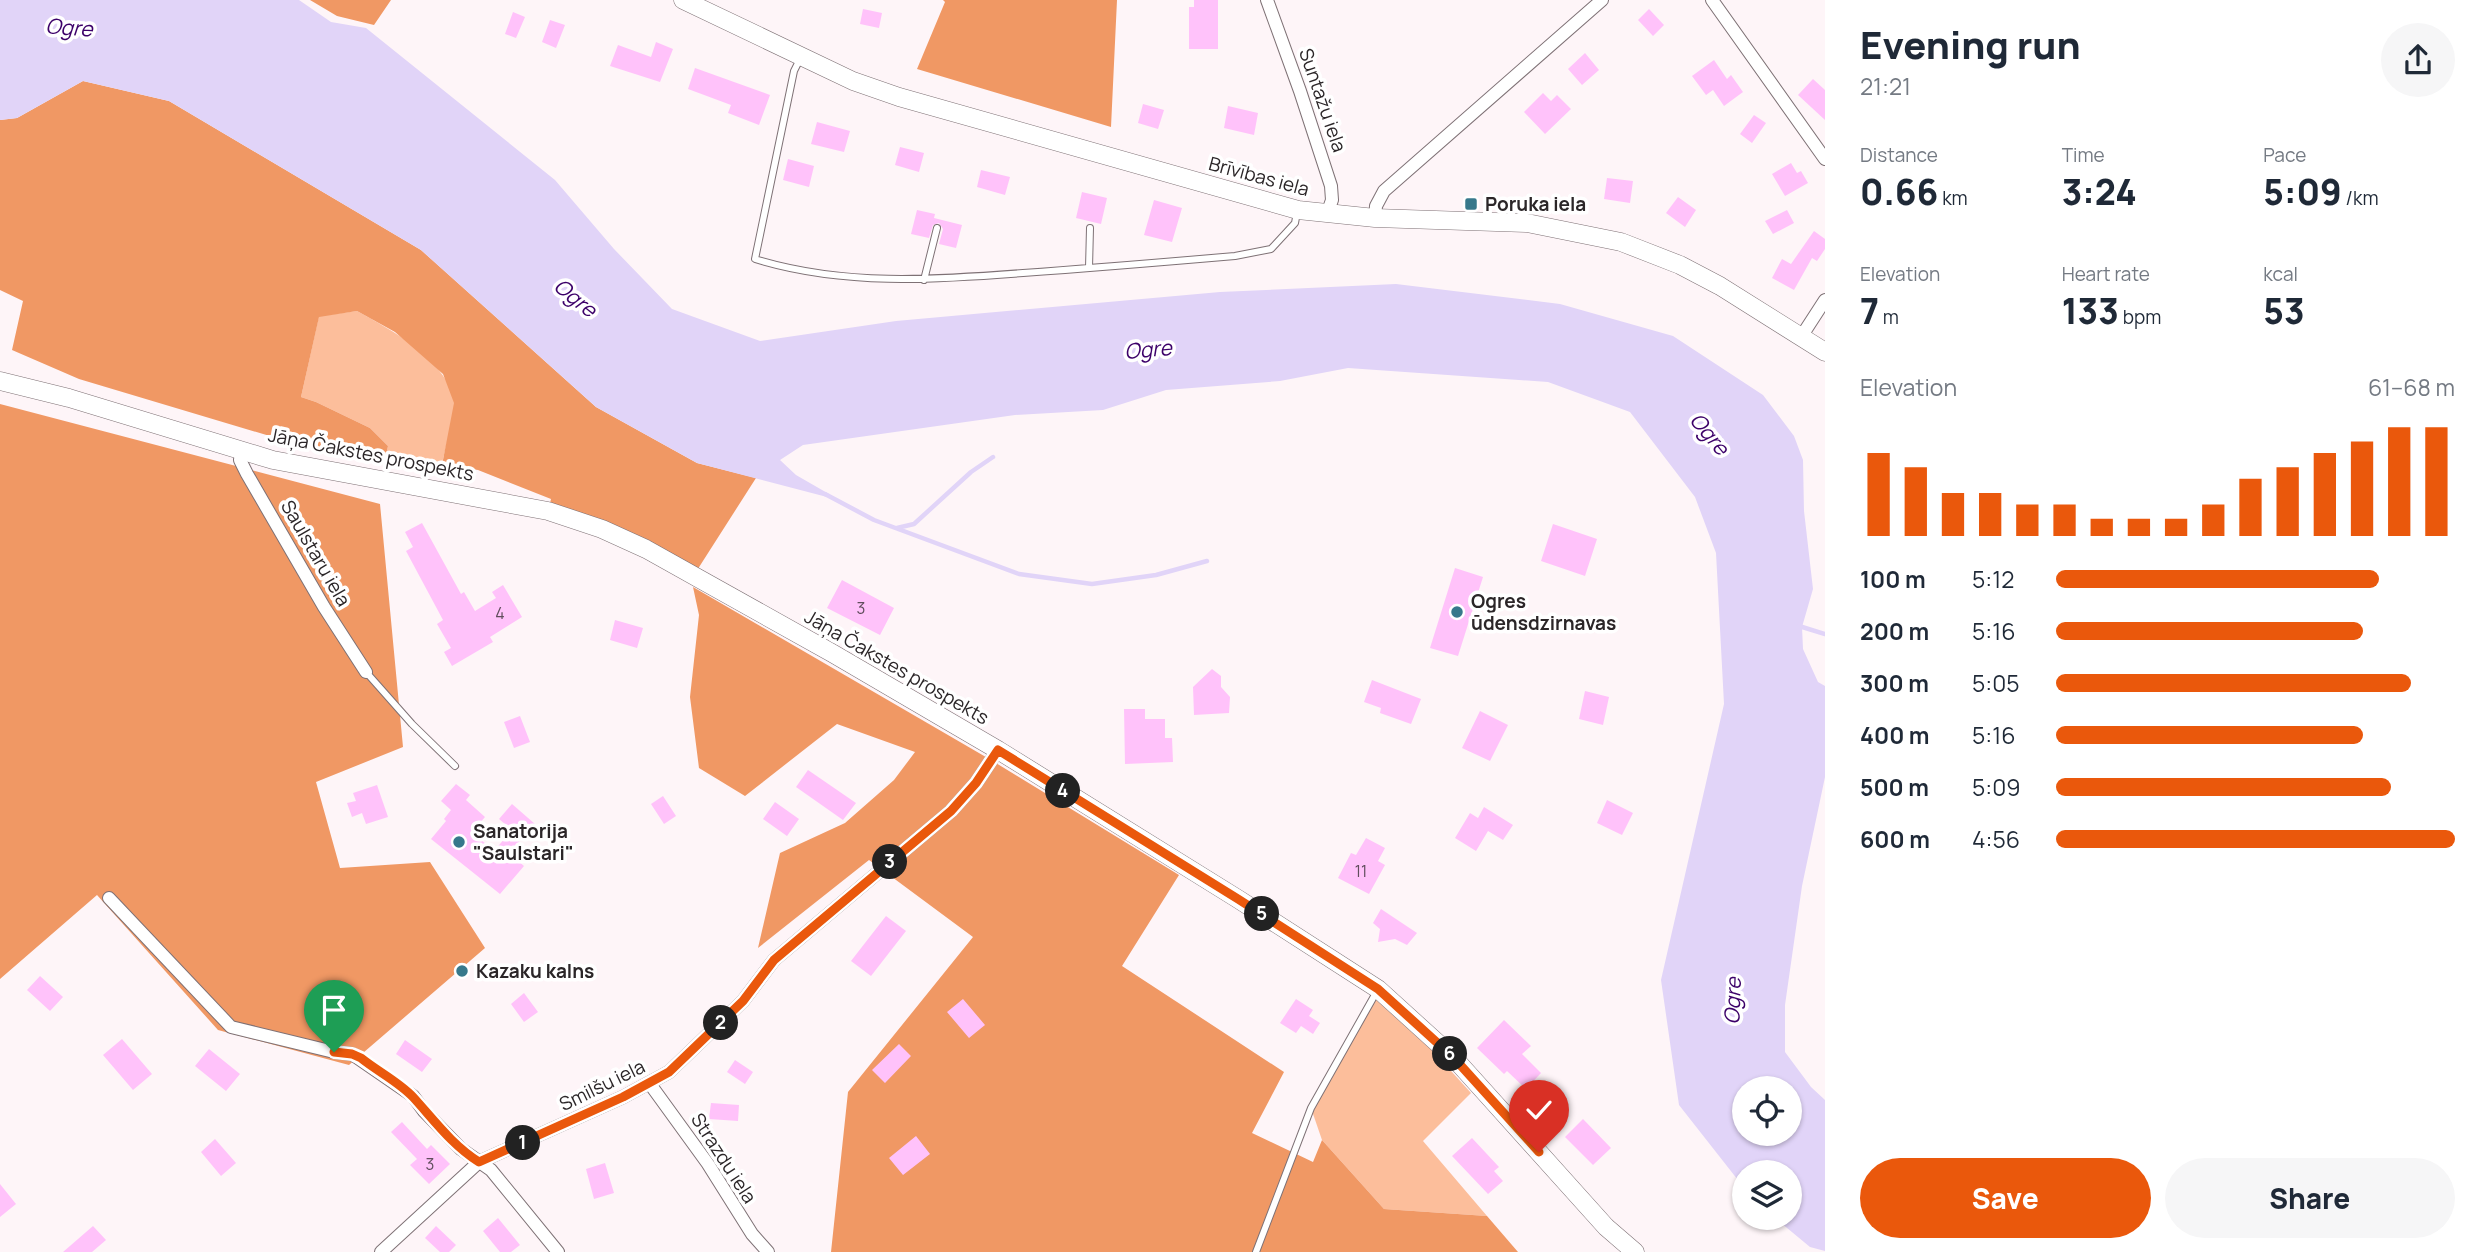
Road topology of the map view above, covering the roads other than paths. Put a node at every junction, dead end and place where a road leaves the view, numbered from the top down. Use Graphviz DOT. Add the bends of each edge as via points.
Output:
graph roads {
  1 [pos="683,0"];
  2 [pos="1267,0"];
  3 [pos="1602,0"];
  4 [pos="1712,0"];
  5 [pos="801,57"];
  6 [pos="1825,159"];
  7 [pos="1298,210"];
  8 [pos="1327,214"];
  9 [pos="1374,218"];
  10 [pos="937,228"];
  11 [pos="1090,228"];
  12 [pos="1089,268"];
  13 [pos="924,280"];
  14 [pos="1825,300"];
  15 [pos="1801,337"];
  16 [pos="1825,352"];
  17 [pos="0,381"];
  18 [pos="241,451"];
  19 [pos="366,672"];
  20 [pos="998,750"];
  21 [pos="455,766"];
  22 [pos="109,898"];
  23 [pos="1378,989"];
  24 [pos="650,1084"];
  25 [pos="479,1162"];
  26 [pos="381,1252"];
  27 [pos="558,1252"];
  28 [pos="768,1252"];
  29 [pos="1256,1252"];
  30 [pos="1635,1252"];
  1 -- 5 [label="street, Brīvības iela"];
  2 -- 8 [label="street, Suntažu iela" via="1331,186"];
  3 -- 9 [label="street" via="1384,191"];
  4 -- 6 [label="street"];
  5 -- 7 [label="street, Brīvības iela" via="899,97"];
  5 -- 13 [label="lane" via="794,71 755,259 814,274"];
  7 -- 8 [label="street, Brīvības iela"];
  7 -- 12 [label="lane" via="1295,223 1271,249"];
  8 -- 9 [label="street, Brīvības iela"];
  9 -- 15 [label="street, Brīvības iela" via="1527,223 1621,242 1710,281"];
  10 -- 13 [label="lane"];
  11 -- 12 [label="lane"];
  12 -- 13 [label="lane"];
  14 -- 15 [label="street"];
  15 -- 16 [label="street, Brīvības iela"];
  17 -- 18 [label="street, Jāņa Čakstes prospekts"];
  18 -- 19 [label="street, Saulstaru iela" via="247,474"];
  18 -- 20 [label="street, Jāņa Čakstes prospekts" via="548,510 602,529 694,575"];
  19 -- 21 [label="lane"];
  20 -- 23 [label="street, Jāņa Čakstes prospekts"];
  20 -- 24 [label="street, Smilšu iela" via="951,811 774,960 743,1001 669,1072"];
  22 -- 25 [label="street" via="231,1027 352,1054 413,1096 461,1149"];
  23 -- 29 [label="lane" via="1311,1108"];
  23 -- 30 [label="street, Jāņa Čakstes prospekts" via="1454,1058 1606,1227"];
  24 -- 25 [label="street, Smilšu iela"];
  24 -- 28 [label="street, Strazdu iela"];
  25 -- 26 [label="street, Smilšu iela"];
  25 -- 27 [label="street" via="491,1170"];
}
